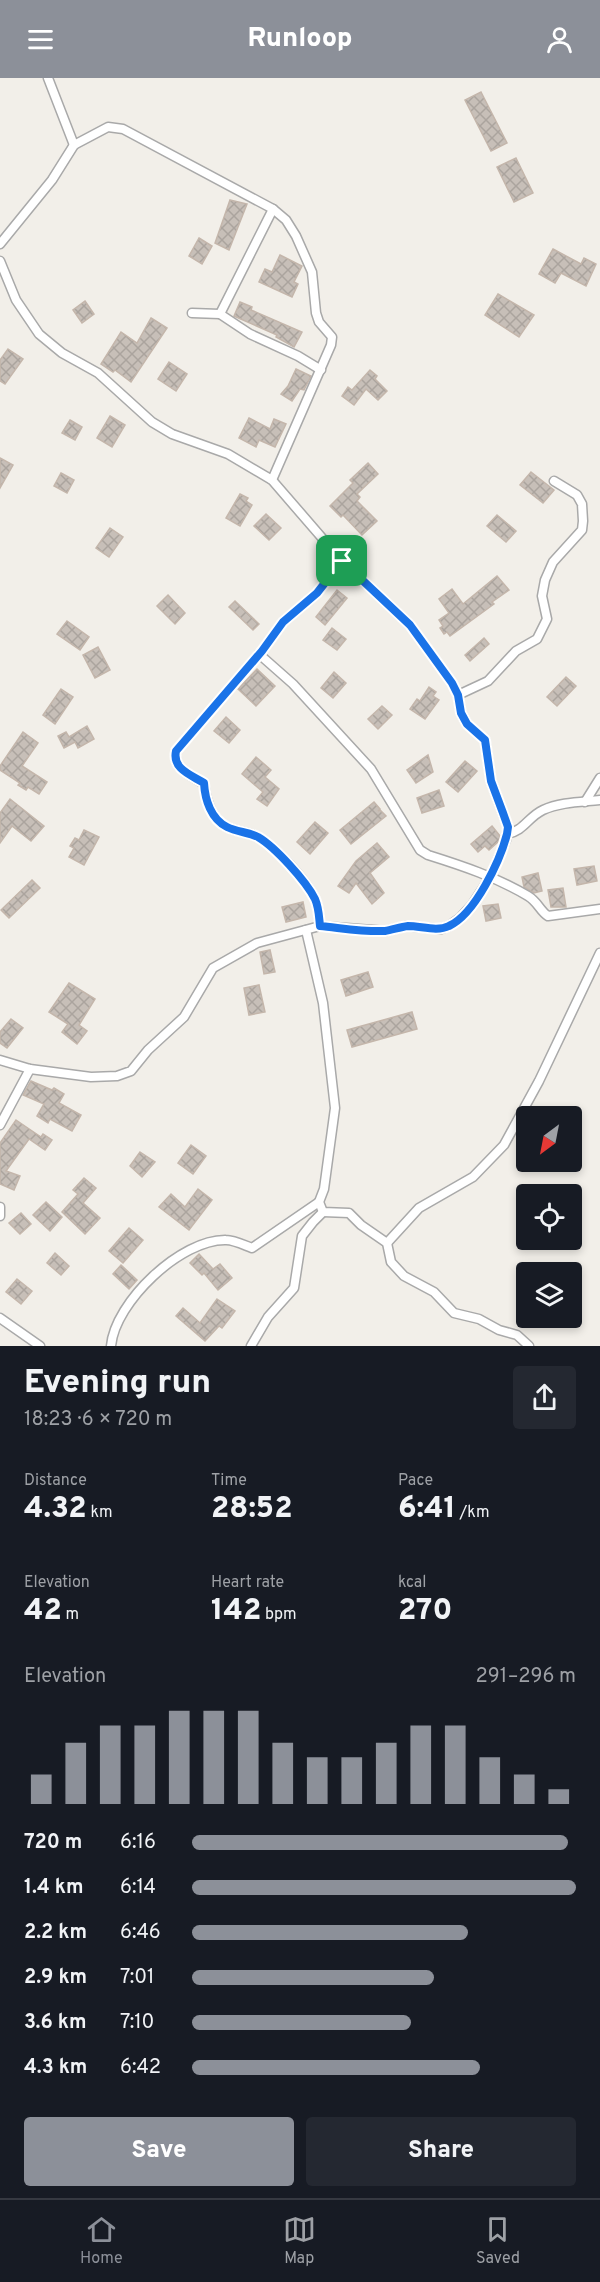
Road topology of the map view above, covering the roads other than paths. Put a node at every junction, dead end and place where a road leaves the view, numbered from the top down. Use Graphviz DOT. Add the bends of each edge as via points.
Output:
graph roads {
  1 [pos="48,78"];
  2 [pos="74,145"];
  3 [pos="273,209"];
  4 [pos="0,244"];
  5 [pos="0,261"];
  6 [pos="192,313"];
  7 [pos="220,314"];
  8 [pos="321,370"];
  9 [pos="272,480"];
  10 [pos="554,481"];
  11 [pos="342,561"];
  12 [pos="260,654"];
  13 [pos="458,695"];
  14 [pos="600,778"];
  15 [pos="600,800"];
  16 [pos="585,802"];
  17 [pos="507,834"];
  18 [pos="491,876"];
  19 [pos="600,909"];
  20 [pos="320,926"];
  21 [pos="306,930"];
  22 [pos="600,953"];
  23 [pos="0,1060"];
  24 [pos="30,1070"];
  25 [pos="0,1125"];
  26 [pos="319,1202"];
  27 [pos="0,1207"];
  28 [pos="323,1212"];
  29 [pos="0,1216"];
  30 [pos="387,1243"];
  31 [pos="0,1318"];
  32 [pos="40,1346"];
  33 [pos="111,1346"];
  34 [pos="252,1346"];
  35 [pos="529,1346"];
  1 -- 2 [label="street"];
  2 -- 3 [label="street" via="108,127 123,129"];
  2 -- 4 [label="street" via="52,180"];
  3 -- 7 [label="street"];
  3 -- 8 [label="street" via="296,236 312,272 319,322 332,338"];
  5 -- 9 [label="street" via="16,300 39,334 62,353 98,373 152,422 172,434 228,454"];
  6 -- 7 [label="street"];
  7 -- 8 [label="street"];
  8 -- 9 [label="street"];
  9 -- 11 [label="street"];
  10 -- 13 [label="street" via="577,495 583,521 582,530 553,562 544,580 542,596 547,620 537,639 516,651 488,681"];
  11 -- 12 [label="street" via="317,593 283,622"];
  11 -- 13 [label="street" via="410,625"];
  12 -- 18 [label="street" via="371,769 420,850"];
  12 -- 20 [label="street" via="176,751 175,758 178,766 204,783 206,800 226,826 264,841 296,873 314,897"];
  13 -- 17 [label="street" via="467,724 485,740 491,781 506,820"];
  14 -- 16 [label="street"];
  15 -- 16 [label="street"];
  16 -- 17 [label="street" via="546,809 524,828"];
  17 -- 18 [label="street"];
  18 -- 19 [label="street" via="537,902 548,915"];
  18 -- 20 [label="street" via="460,918 441,929 406,926 386,931"];
  20 -- 21 [label="street"];
  21 -- 24 [label="street" via="257,943 213,968 184,1017 131,1071 91,1077"];
  21 -- 26 [label="street" via="323,1003 334,1108"];
  22 -- 30 [label="street" via="504,1145 473,1177 419,1208"];
  23 -- 24 [label="street"];
  24 -- 25 [label="street"];
  26 -- 28 [label="street"];
  26 -- 33 [label="street" via="252,1248 227,1239 206,1242 183,1252 157,1271 123,1313"];
  27 -- 29 [label="street"];
  28 -- 30 [label="street" via="349,1213"];
  28 -- 34 [label="street" via="302,1236 294,1288 268,1317"];
  30 -- 35 [label="street" via="391,1262 404,1276 434,1292 454,1313 517,1335"];
  31 -- 32 [label="street"];
}
